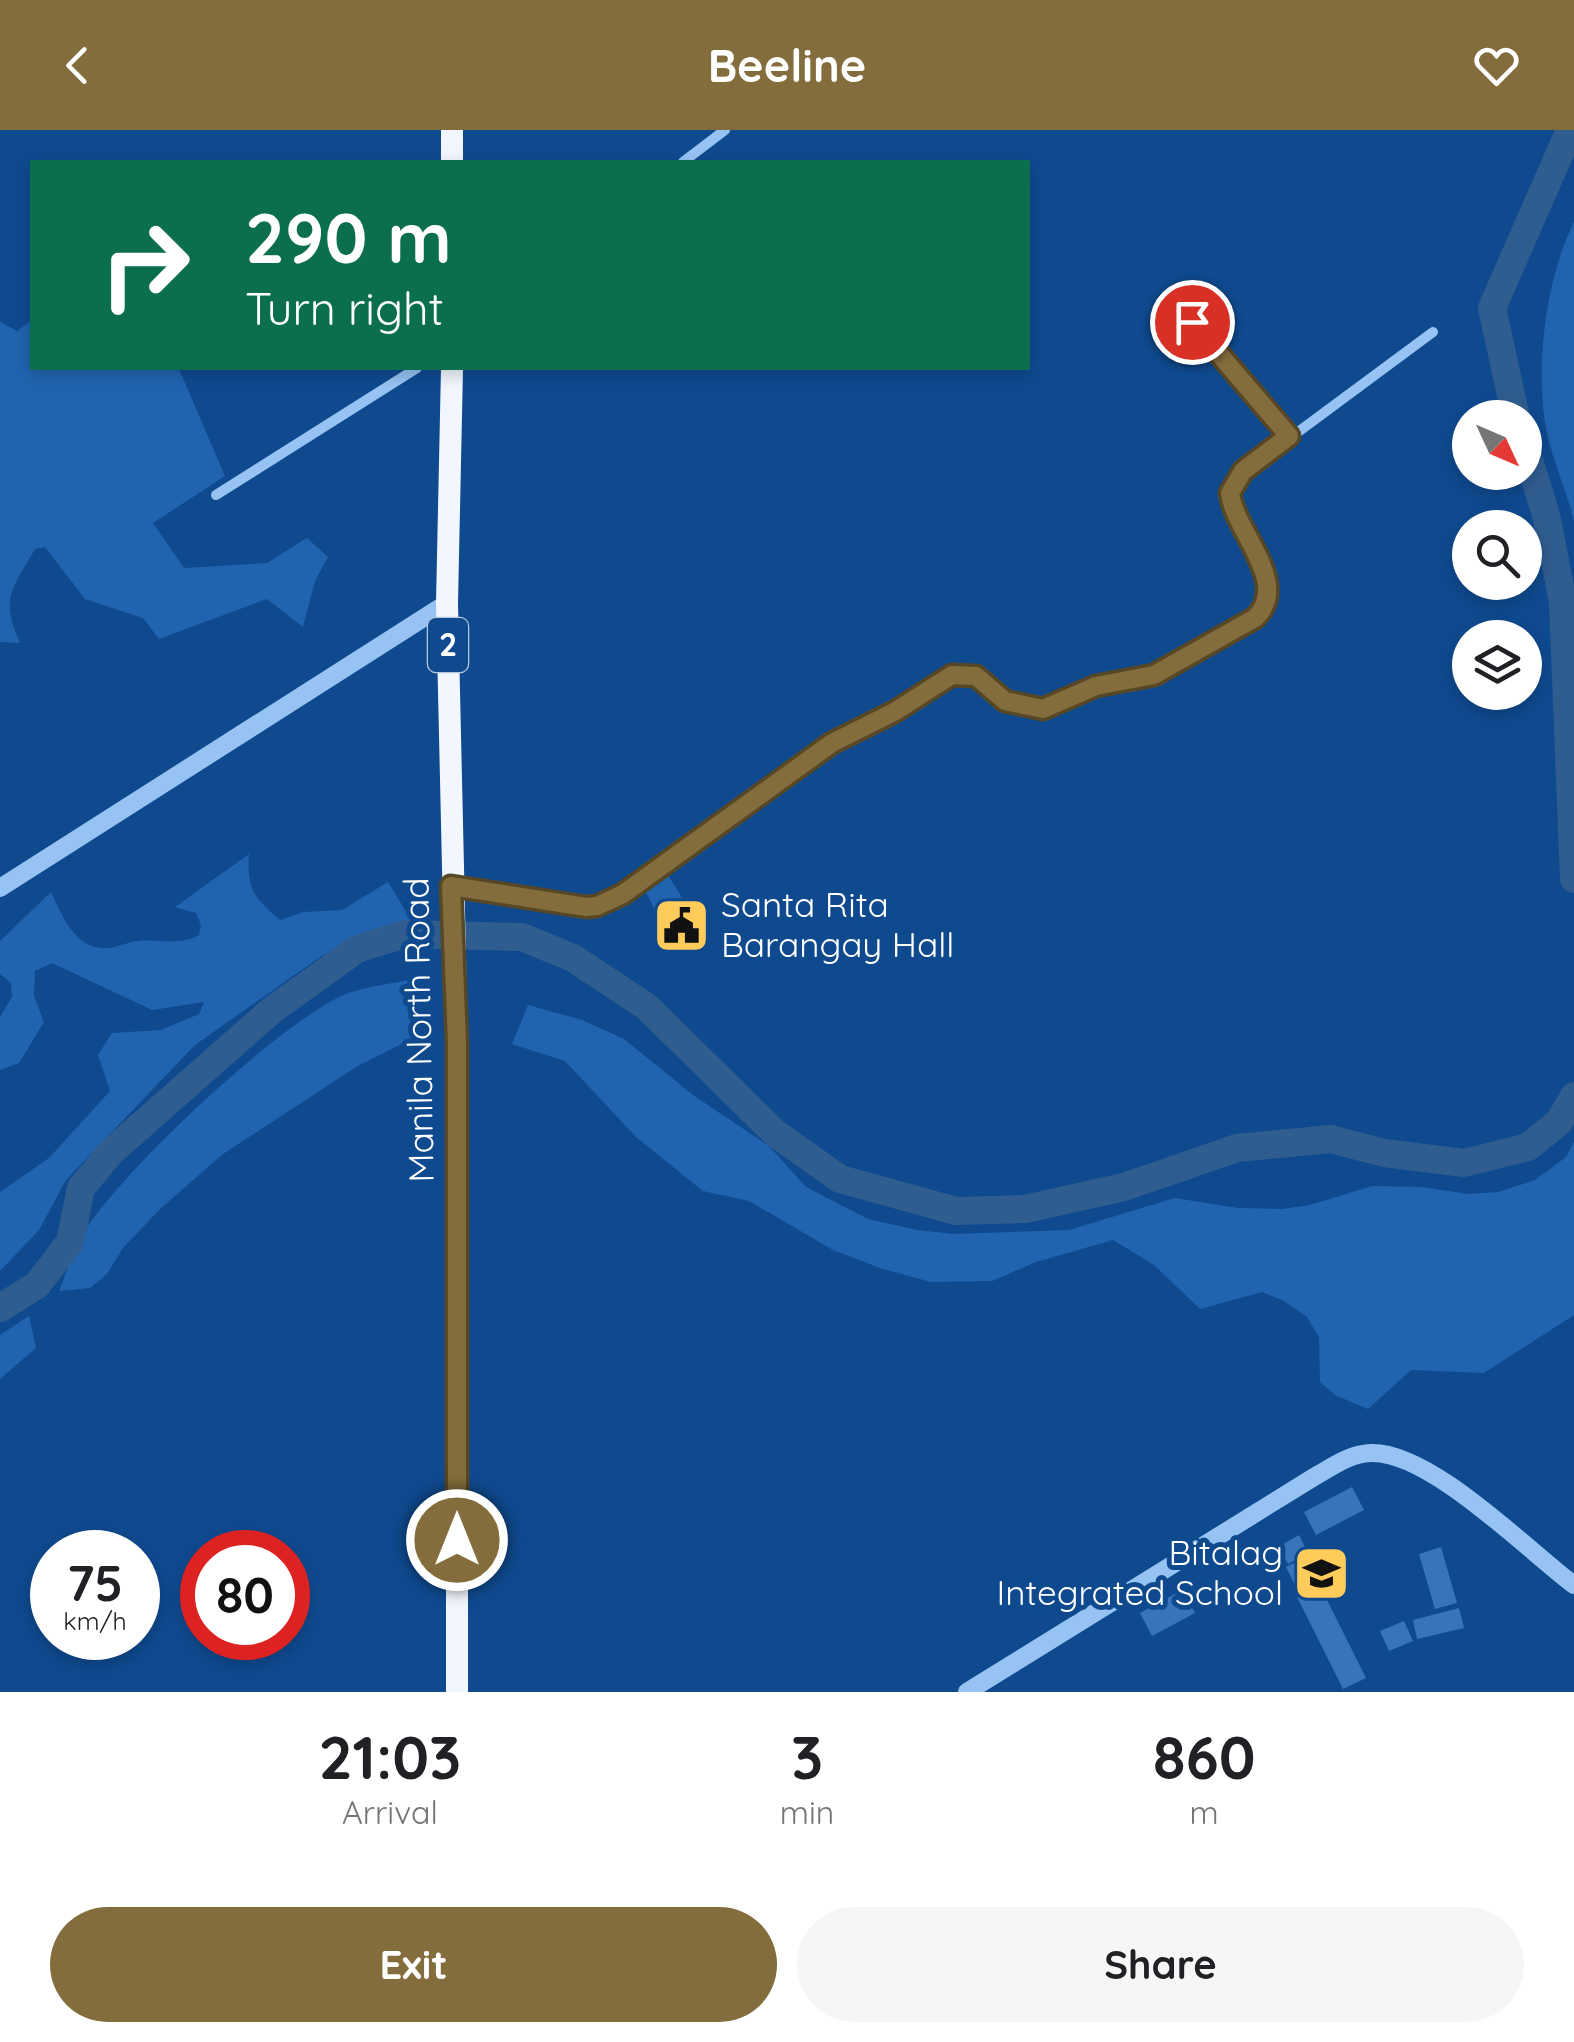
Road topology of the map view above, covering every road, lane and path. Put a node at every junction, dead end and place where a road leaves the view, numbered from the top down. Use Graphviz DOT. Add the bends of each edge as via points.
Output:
graph roads {
  1 [pos="452,130"];
  2 [pos="724,130"];
  3 [pos="452,160"];
  4 [pos="686,160"];
  5 [pos="1192,322"];
  6 [pos="1433,332"];
  7 [pos="414,370"];
  8 [pos="452,370"];
  9 [pos="1289,436"];
  10 [pos="216,494"];
  11 [pos="447,603"];
  12 [pos="451,886"];
  13 [pos="0,888"];
  14 [pos="1574,1585"];
  15 [pos="457,1692"];
  16 [pos="967,1692"];
  1 -- 3 [label="highway"];
  2 -- 4 [label="street"];
  5 -- 9 [label="street"];
  6 -- 9 [label="street"];
  7 -- 10 [label="street"];
  8 -- 11 [label="highway, Manila North Road / 2"];
  9 -- 12 [label="street" via="1243,471 1230,493 1267,584 1265,606 1166,670 1096,686 1038,710 1005,701 976,676 952,675 832,743 597,906"];
  11 -- 12 [label="highway, Manila North Road / 2"];
  11 -- 13 [label="street"];
  12 -- 15 [label="highway, Manila North Road / 2"];
  14 -- 16 [label="street" via="1425,1470 1388,1454 1365,1453 1314,1477"];
}
